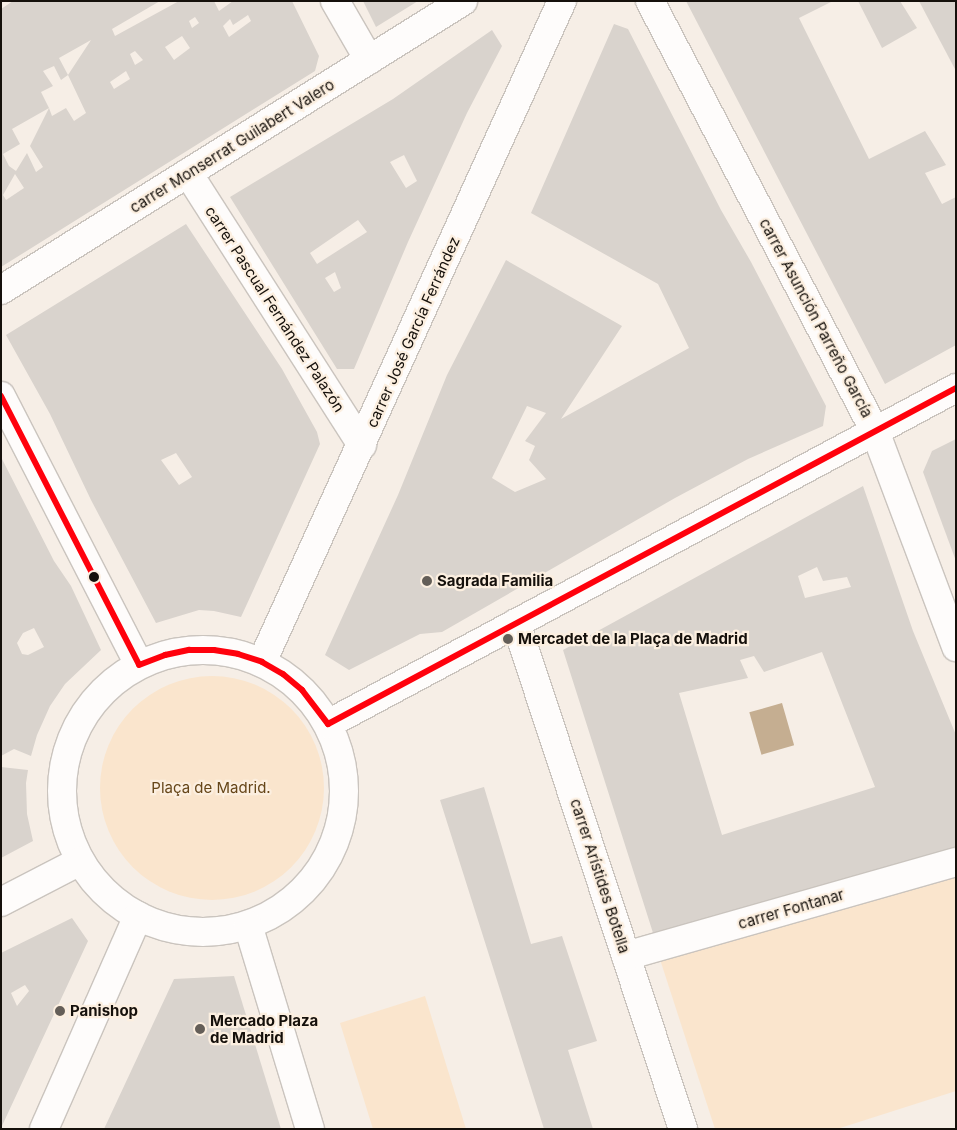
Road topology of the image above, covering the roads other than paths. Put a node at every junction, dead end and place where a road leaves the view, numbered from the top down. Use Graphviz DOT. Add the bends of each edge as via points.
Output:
graph roads {
  1 [pos="335,1"];
  2 [pos="463,1"];
  3 [pos="562,1"];
  4 [pos="650,1"];
  5 [pos="369,60"];
  6 [pos="188,173"];
  7 [pos="1,290"];
  8 [pos="956,388"];
  9 [pos="1,396"];
  10 [pos="875,431"];
  11 [pos="362,445"];
  12 [pos="516,624"];
  13 [pos="956,646"];
  14 [pos="262,662"];
  15 [pos="139,665"];
  16 [pos="328,724"];
  17 [pos="80,861"];
  18 [pos="956,862"];
  19 [pos="1,902"];
  20 [pos="138,916"];
  21 [pos="248,925"];
  22 [pos="626,956"];
  23 [pos="44,1129"];
  24 [pos="310,1129"];
  25 [pos="683,1129"];
  1 -- 5 [label="street"];
  2 -- 5 [label="street, carrer Monserrat Guilabert Valero"];
  3 -- 11 [label="street, carrer José García Ferrández"];
  4 -- 10 [label="street, carrer Asunción Parreño García"];
  5 -- 6 [label="street, carrer Monserrat Guilabert Valero"];
  6 -- 7 [label="street, carrer Monserrat Guilabert Valero"];
  6 -- 11 [label="street, carrer Pascual Fernández Palazón"];
  8 -- 10 [label="street"];
  9 -- 15 [label="street"];
  10 -- 12 [label="street"];
  10 -- 13 [label="street, carrer Asunción Parreño García"];
  11 -- 14 [label="street, carrer José García Ferrández"];
  12 -- 16 [label="street"];
  12 -- 22 [label="street, carrer Arístides Botella"];
  14 -- 15 [label="street" via="214,650 189,650 165,654"];
  14 -- 16 [label="street" via="302,690"];
  15 -- 17 [label="street" via="102,692 86,711 66,756 62,805 67,829"];
  16 -- 21 [label="street" via="344,777 344,802 332,850 304,890 285,906"];
  17 -- 19 [label="street"];
  17 -- 20 [label="street" via="104,892"];
  18 -- 22 [label="street, carrer Fontanar"];
  20 -- 21 [label="street" via="168,928 192,932 216,932"];
  20 -- 23 [label="street"];
  21 -- 24 [label="street"];
  22 -- 25 [label="street, carrer Arístides Botella"];
}
